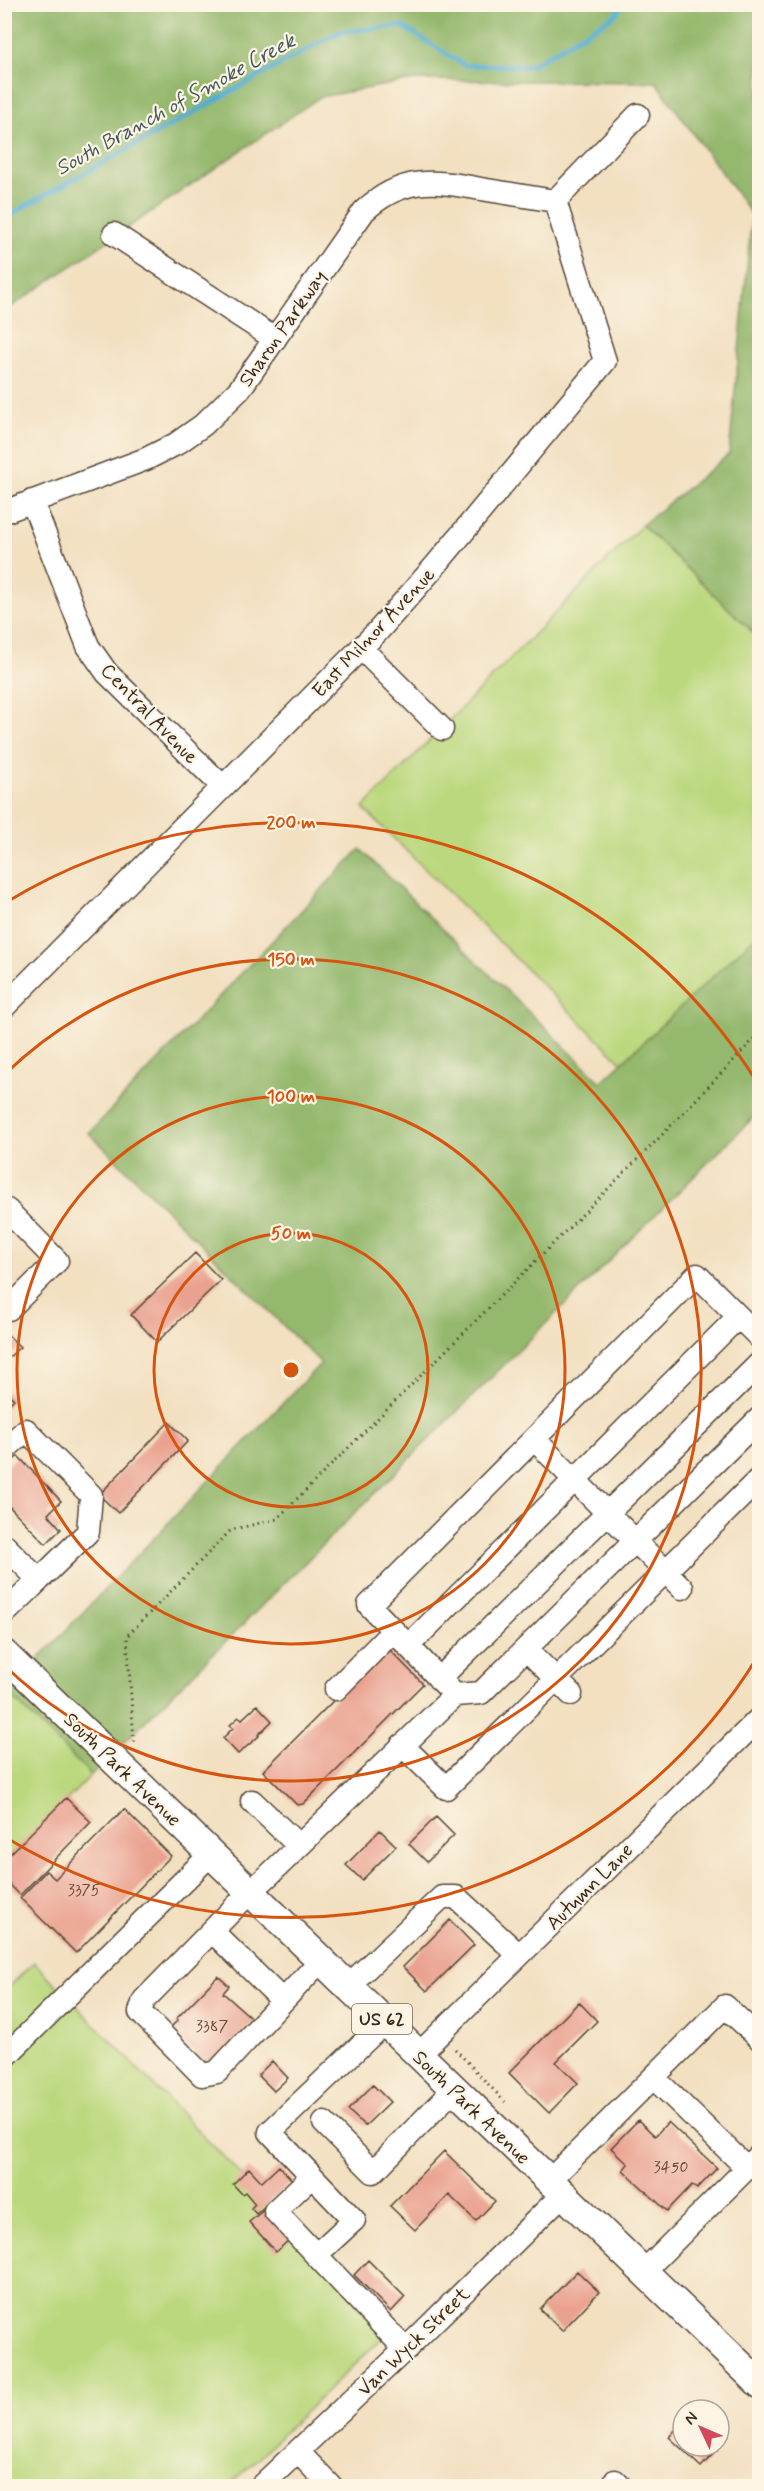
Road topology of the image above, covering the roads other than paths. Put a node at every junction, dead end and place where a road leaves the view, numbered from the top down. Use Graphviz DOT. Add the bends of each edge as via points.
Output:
graph roads {
  1 [pos="639,115"];
  2 [pos="555,201"];
  3 [pos="114,234"];
  4 [pos="275,339"];
  5 [pos="32,501"];
  6 [pos="4,512"];
  7 [pos="361,648"];
  8 [pos="441,729"];
  9 [pos="223,787"];
  10 [pos="4,1007"];
  11 [pos="4,1212"];
  12 [pos="4,1305"];
  13 [pos="738,1317"];
  14 [pos="759,1338"];
  15 [pos="759,1362"];
  16 [pos="759,1418"];
  17 [pos="534,1438"];
  18 [pos="4,1450"];
  19 [pos="759,1478"];
  20 [pos="575,1479"];
  21 [pos="607,1513"];
  22 [pos="635,1541"];
  23 [pos="4,1545"];
  24 [pos="665,1571"];
  25 [pos="39,1580"];
  26 [pos="682,1587"];
  27 [pos="4,1614"];
  28 [pos="400,1638"];
  29 [pos="526,1649"];
  30 [pos="4,1654"];
  31 [pos="564,1686"];
  32 [pos="447,1687"];
  33 [pos="336,1689"];
  34 [pos="759,1718"];
  35 [pos="402,1745"];
  36 [pos="252,1801"];
  37 [pos="299,1846"];
  38 [pos="211,1854"];
  39 [pos="250,1892"];
  40 [pos="212,1931"];
  41 [pos="519,1955"];
  42 [pos="321,1960"];
  43 [pos="348,1986"];
  44 [pos="283,2001"];
  45 [pos="385,2022"];
  46 [pos="759,2039"];
  47 [pos="418,2055"];
  48 [pos="4,2058"];
  49 [pos="654,2078"];
  50 [pos="454,2089"];
  51 [pos="324,2123"];
  52 [pos="753,2161"];
  53 [pos="312,2176"];
  54 [pos="556,2188"];
  55 [pos="316,2255"];
  56 [pos="643,2272"];
  57 [pos="406,2350"];
  58 [pos="759,2384"];
  59 [pos="298,2452"];
  60 [pos="261,2487"];
  61 [pos="331,2487"];
  1 -- 2 [label="street"];
  2 -- 4 [label="street, Sharon Parkway" via="438,181 420,182 379,197 364,211"];
  2 -- 7 [label="street, East Milnor Avenue" via="605,361 435,566"];
  3 -- 4 [label="street"];
  4 -- 5 [label="street, Sharon Parkway" via="239,390 203,425 176,444"];
  5 -- 6 [label="street, Sharon Parkway"];
  5 -- 9 [label="street, Central Avenue" via="88,646 107,673"];
  7 -- 8 [label="street"];
  7 -- 9 [label="street, East Milnor Avenue"];
  9 -- 10 [label="street, East Milnor Avenue"];
  11 -- 12 [label="street" via="7,1209 57,1261 9,1310"];
  13 -- 14 [label="street"];
  13 -- 17 [label="street" via="697,1275"];
  13 -- 20 [label="street"];
  15 -- 21 [label="street"];
  16 -- 22 [label="street"];
  17 -- 20 [label="street"];
  17 -- 28 [label="street" via="369,1605"];
  18 -- 25 [label="street" via="26,1430 91,1495 88,1532"];
  19 -- 24 [label="street"];
  20 -- 21 [label="street"];
  20 -- 28 [label="street"];
  21 -- 22 [label="street"];
  21 -- 32 [label="street"];
  22 -- 24 [label="street"];
  22 -- 29 [label="street"];
  23 -- 25 [label="street"];
  24 -- 26 [label="street"];
  24 -- 31 [label="street"];
  25 -- 27 [label="street"];
  28 -- 32 [label="street"];
  28 -- 33 [label="street"];
  29 -- 31 [label="street"];
  29 -- 32 [label="street" via="481,1693"];
  30 -- 38 [label="main road, South Park Avenue / US 62"];
  31 -- 35 [label="street" via="446,1788"];
  32 -- 35 [label="street"];
  34 -- 41 [label="street, Autumn Lane"];
  35 -- 37 [label="street"];
  36 -- 37 [label="street"];
  37 -- 39 [label="street"];
  38 -- 39 [label="main road, South Park Avenue / US 62"];
  38 -- 48 [label="street"];
  39 -- 40 [label="street"];
  39 -- 42 [label="main road, South Park Avenue / US 62"];
  40 -- 44 [label="street"];
  40 -- 44 [label="street" via="144,2000 140,2012 202,2074 217,2072"];
  41 -- 43 [label="street" via="456,1897 442,1897"];
  41 -- 47 [label="street, Autumn Lane"];
  42 -- 43 [label="main road, South Park Avenue / US 62"];
  42 -- 44 [label="street"];
  43 -- 45 [label="main road, South Park Avenue / US 62"];
  45 -- 47 [label="main road, South Park Avenue / US 62"];
  45 -- 53 [label="street" via="270,2132"];
  46 -- 49 [label="street, Van Wyck Street" via="725,2006"];
  47 -- 50 [label="main road, South Park Avenue / US 62"];
  49 -- 52 [label="street"];
  49 -- 54 [label="street, Van Wyck Street"];
  50 -- 51 [label="street" via="373,2172"];
  50 -- 54 [label="main road, South Park Avenue / US 62"];
  52 -- 56 [label="street"];
  53 -- 55 [label="street" via="275,2211"];
  53 -- 55 [label="street" via="354,2220"];
  54 -- 56 [label="main road, South Park Avenue / US 62"];
  54 -- 57 [label="street, Van Wyck Street"];
  55 -- 57 [label="street"];
  56 -- 58 [label="main road, South Park Avenue / US 62"];
  57 -- 59 [label="street, Van Wyck Street"];
  59 -- 60 [label="street, Van Wyck Street"];
  59 -- 61 [label="street"];
}
